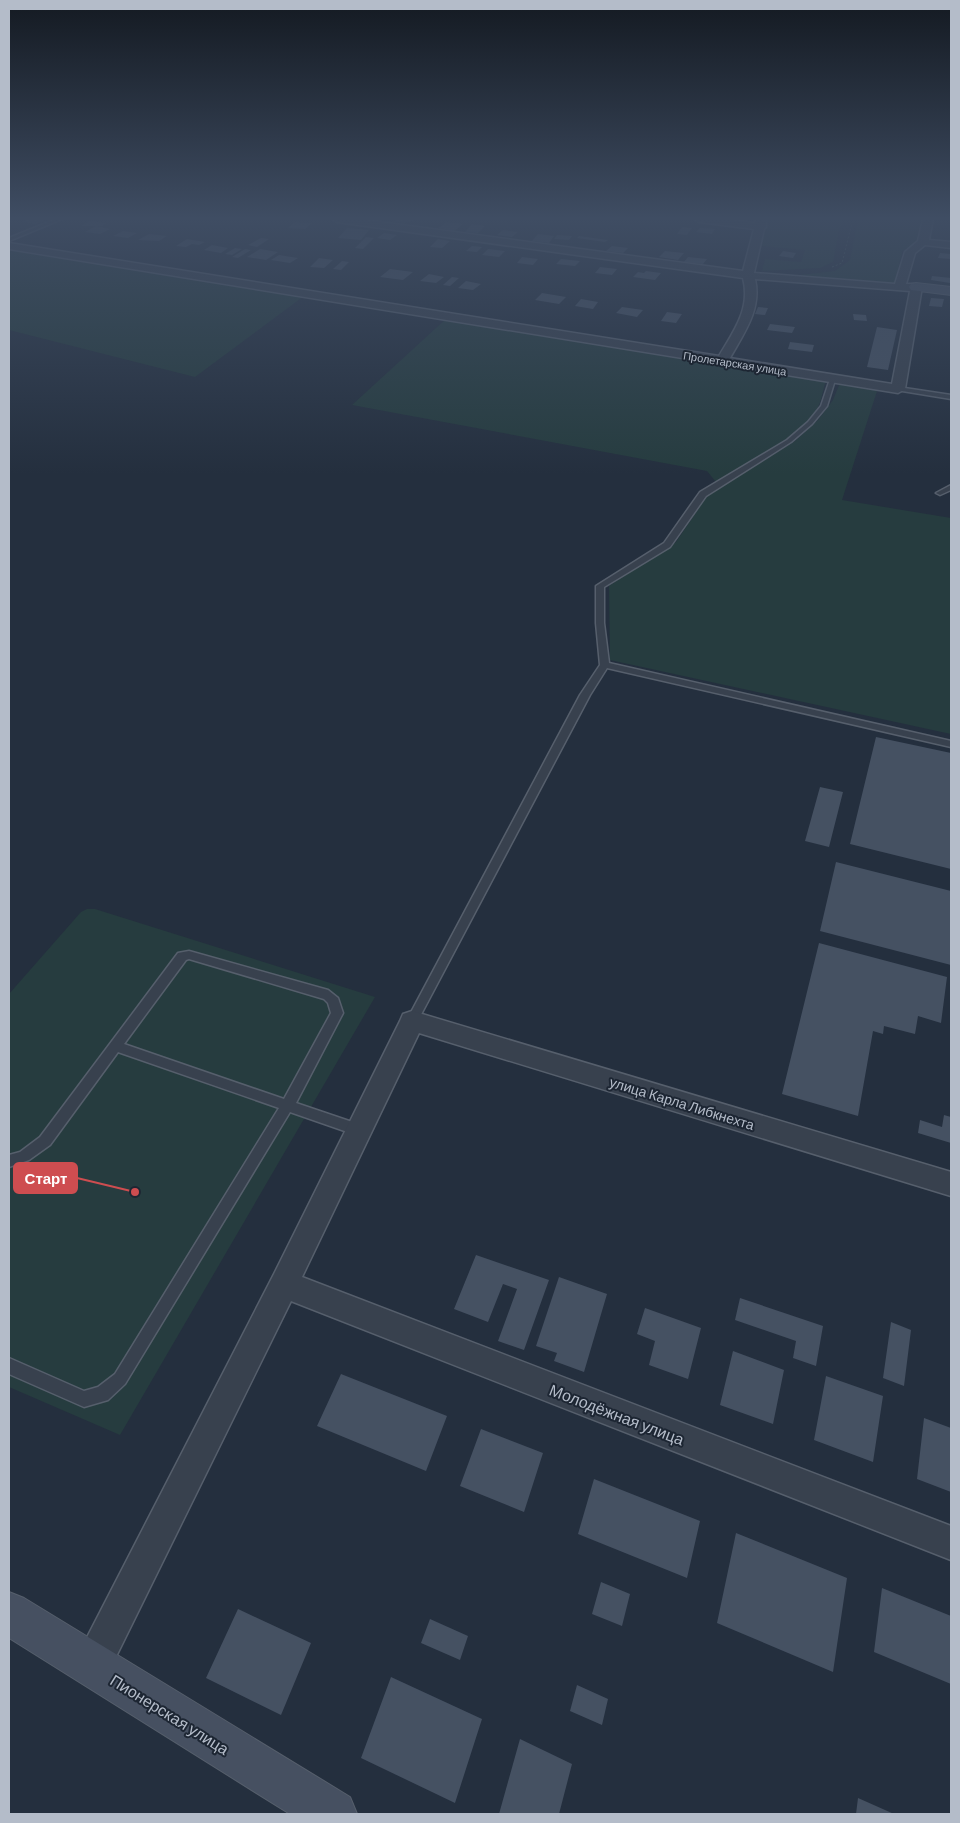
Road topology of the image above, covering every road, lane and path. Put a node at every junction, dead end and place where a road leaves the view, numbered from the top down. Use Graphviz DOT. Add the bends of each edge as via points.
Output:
graph roads {
  1 [pos="369,304"];
  2 [pos="750,304"];
  3 [pos="913,304"];
  4 [pos="722,361"];
  5 [pos="832,380"];
  6 [pos="898,389"];
  7 [pos="951,396"];
  8 [pos="951,487"];
  9 [pos="940,493"];
  10 [pos="605,664"];
  11 [pos="951,744"];
  12 [pos="412,1021"];
  13 [pos="116,1046"];
  14 [pos="287,1106"];
  15 [pos="359,1130"];
  16 [pos="9,1161"];
  17 [pos="951,1184"];
  18 [pos="284,1284"];
  19 [pos="9,1366"];
  20 [pos="951,1543"];
  21 [pos="9,1613"];
  22 [pos="92,1666"];
  23 [pos="333,1814"];
  1 -- 4 [label="street, Пролетарская улица"];
  2 -- 4 [label="street" via="747,319"];
  3 -- 6 [label="street"];
  4 -- 5 [label="street, Пролетарская улица"];
  5 -- 6 [label="street, Пролетарская улица"];
  5 -- 10 [label="lane" via="824,406 810,423 789,441 703,494 667,545 600,586"];
  6 -- 7 [label="lane"];
  8 -- 9 [label="lane"];
  10 -- 11 [label="lane"];
  10 -- 12 [label="lane" via="584,695"];
  12 -- 15 [label="street"];
  12 -- 17 [label="street, улица Карла Либкнехта"];
  13 -- 14 [label="lane"];
  13 -- 14 [label="lane" via="180,958 186,955 328,995 334,1001 336,1013"];
  13 -- 16 [label="lane" via="45,1141 24,1156"];
  14 -- 15 [label="lane"];
  14 -- 19 [label="lane" via="120,1379 111,1388 84,1399"];
  15 -- 18 [label="street"];
  18 -- 20 [label="street, Молодёжная улица"];
  18 -- 22 [label="street"];
  21 -- 22 [label="street, Пионерская улица"];
  22 -- 23 [label="street, Пионерская улица"];
}
